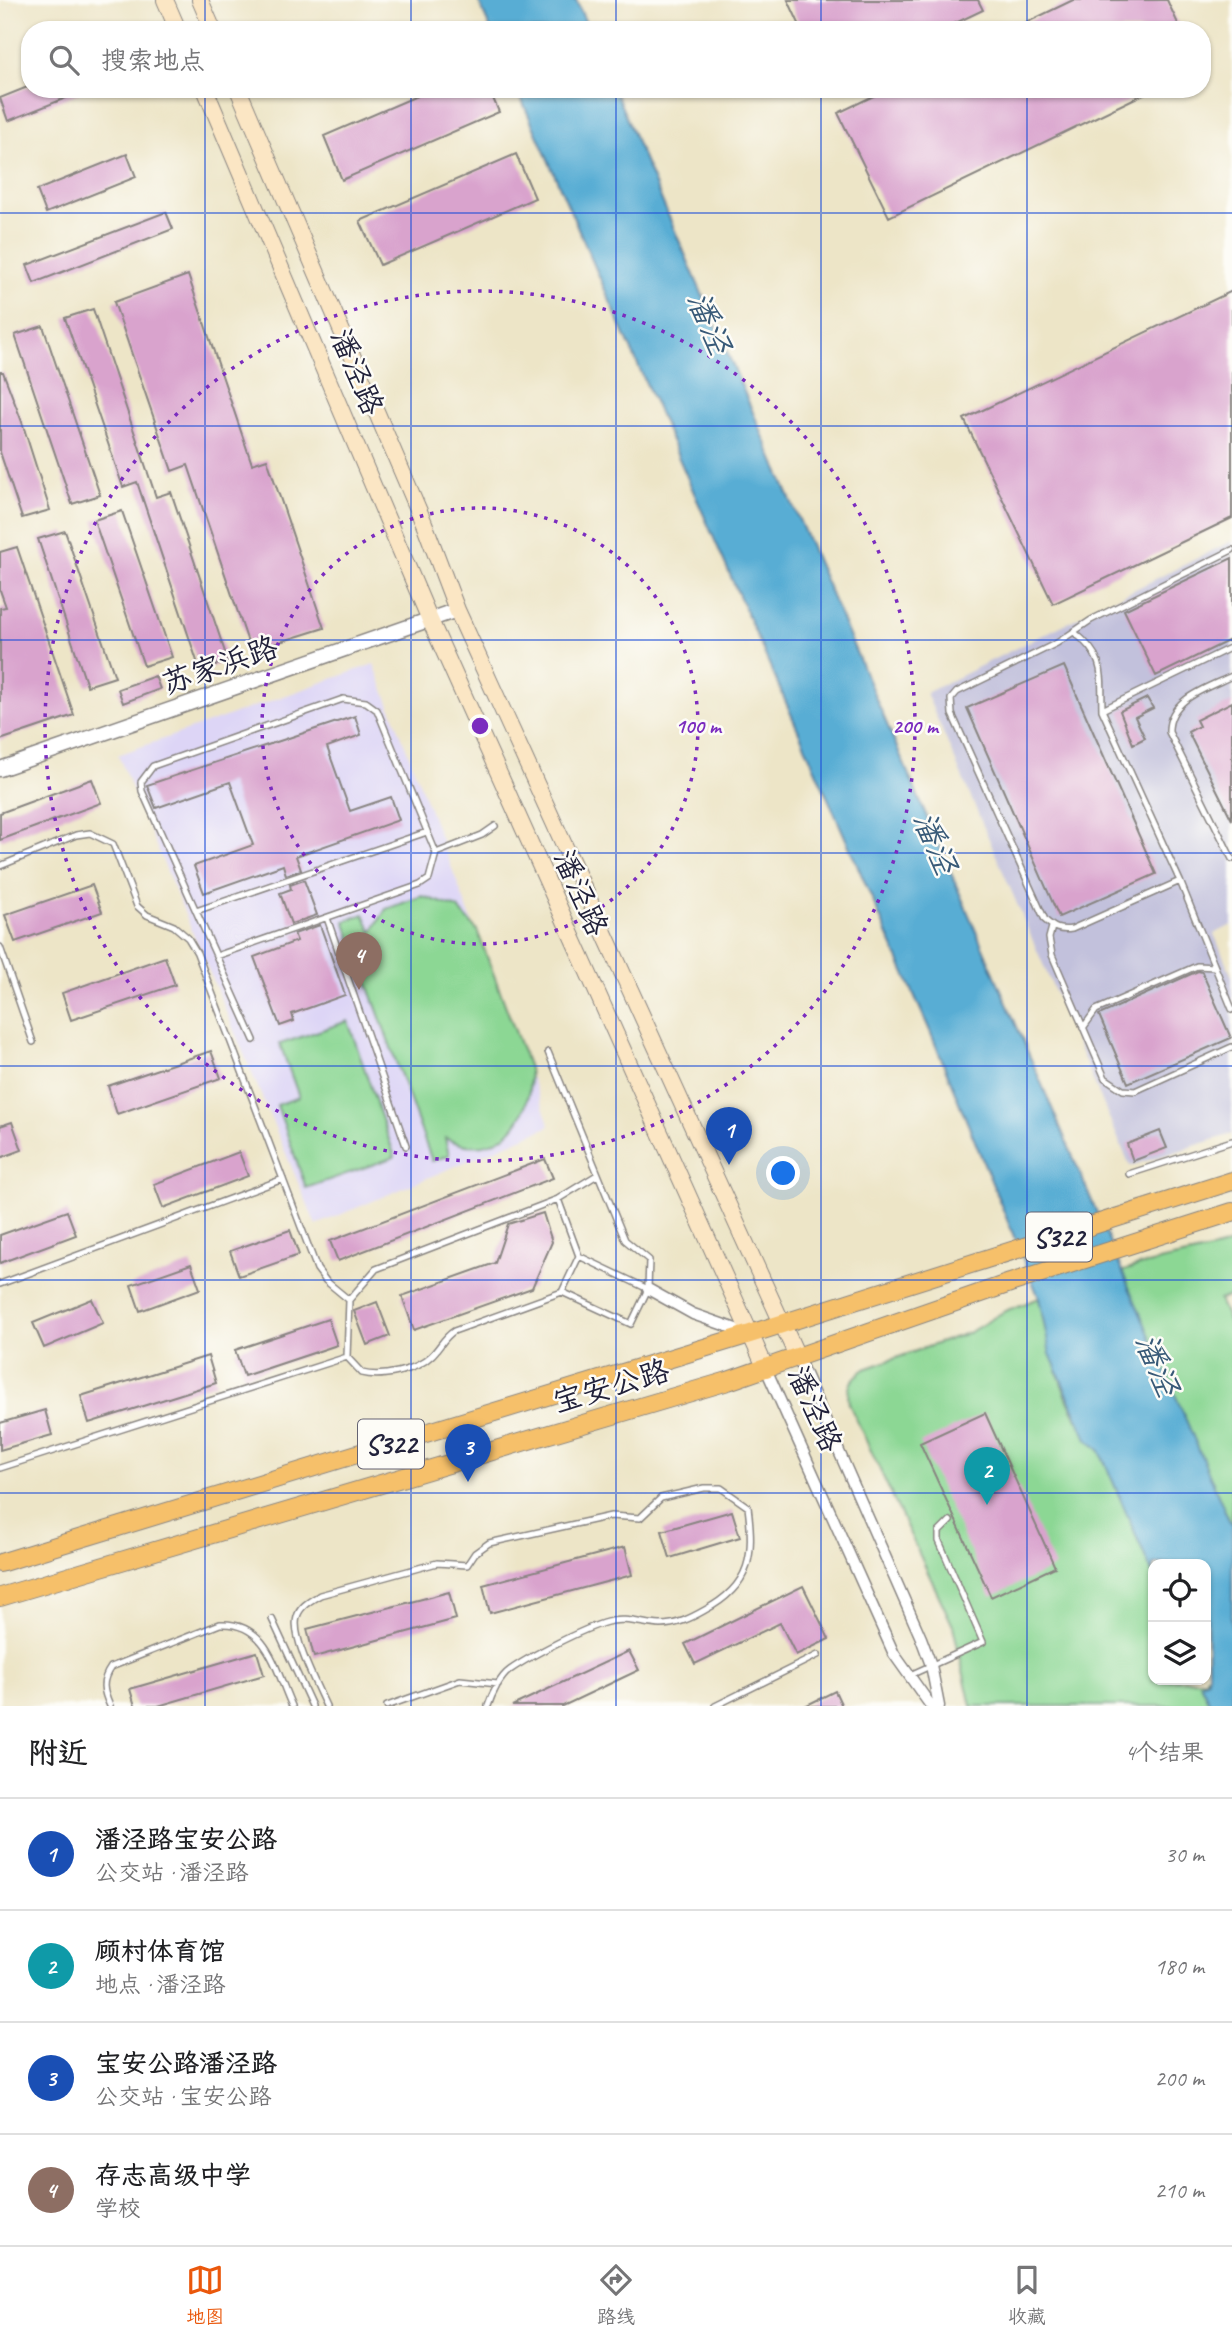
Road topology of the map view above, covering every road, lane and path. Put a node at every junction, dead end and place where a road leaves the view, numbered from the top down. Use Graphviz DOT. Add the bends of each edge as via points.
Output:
graph roads {
  1 [pos="165,0"];
  2 [pos="200,0"];
  3 [pos="174,21"];
  4 [pos="209,21"];
  5 [pos="209,98"];
  6 [pos="242,98"];
  7 [pos="1232,550"];
  8 [pos="457,610"];
  9 [pos="430,620"];
  10 [pos="1074,632"];
  11 [pos="1232,647"];
  12 [pos="1232,676"];
  13 [pos="1102,710"];
  14 [pos="0,769"];
  15 [pos="495,826"];
  16 [pos="427,832"];
  17 [pos="436,853"];
  18 [pos="1232,859"];
  19 [pos="0,866"];
  20 [pos="1180,881"];
  21 [pos="196,911"];
  22 [pos="327,918"];
  23 [pos="1052,927"];
  24 [pos="0,947"];
  25 [pos="216,956"];
  26 [pos="1215,967"];
  27 [pos="1232,1009"];
  28 [pos="1083,1028"];
  29 [pos="254,1040"];
  30 [pos="33,1042"];
  31 [pos="1232,1047"];
  32 [pos="548,1052"];
  33 [pos="1232,1141"];
  34 [pos="406,1146"];
  35 [pos="1129,1174"];
  36 [pos="597,1175"];
  37 [pos="283,1179"];
  38 [pos="1232,1181"];
  39 [pos="558,1199"];
  40 [pos="1232,1212"];
  41 [pos="579,1256"];
  42 [pos="0,1284"];
  43 [pos="648,1289"];
  44 [pos="562,1292"];
  45 [pos="349,1300"];
  46 [pos="782,1324"];
  47 [pos="750,1334"];
  48 [pos="797,1356"];
  49 [pos="347,1357"];
  50 [pos="766,1369"];
  51 [pos="0,1468"];
  52 [pos="950,1521"];
  53 [pos="0,1563"];
  54 [pos="0,1597"];
  55 [pos="272,1619"];
  56 [pos="818,1655"];
  57 [pos="931,1665"];
  58 [pos="908,1676"];
  59 [pos="499,1684"];
  60 [pos="110,1706"];
  61 [pos="292,1706"];
  62 [pos="312,1706"];
  63 [pos="327,1706"];
  64 [pos="387,1706"];
  65 [pos="488,1706"];
  66 [pos="715,1706"];
  67 [pos="931,1706"];
  68 [pos="939,1706"];
  1 -- 3 [label="main road"];
  2 -- 4 [label="main road"];
  5 -- 9 [label="main road, 潘泾路"];
  6 -- 8 [label="main road, 潘泾路"];
  7 -- 10 [label="lane"];
  8 -- 9 [label="street, 苏家浜路"];
  8 -- 46 [label="main road, 潘泾路"];
  9 -- 14 [label="street, 苏家浜路"];
  9 -- 47 [label="main road, 潘泾路"];
  10 -- 13 [label="lane" via="1089,644 1102,667"];
  10 -- 23 [label="lane" via="957,692 950,706"];
  11 -- 13 [label="lane"];
  12 -- 18 [label="lane" via="1184,699 1168,722"];
  13 -- 20 [label="lane"];
  15 -- 17 [label="lane"];
  16 -- 17 [label="lane"];
  16 -- 21 [label="lane"];
  16 -- 21 [label="lane" via="377,710 366,702 343,699 153,766 144,775 142,791"];
  17 -- 22 [label="lane" via="429,879 420,885"];
  19 -- 37 [label="lane" via="76,835 90,833 113,844 137,906 174,926 197,953"];
  20 -- 23 [label="lane" via="1072,929"];
  20 -- 26 [label="lane"];
  21 -- 25 [label="lane"];
  22 -- 25 [label="lane"];
  22 -- 34 [label="lane"];
  23 -- 28 [label="lane" via="1049,946"];
  24 -- 30 [label="lane"];
  25 -- 29 [label="lane"];
  26 -- 27 [label="lane"];
  26 -- 28 [label="lane" via="1197,966 1096,1010"];
  28 -- 31 [label="lane" via="1105,1078 1123,1090 1135,1091"];
  32 -- 36 [label="lane"];
  33 -- 35 [label="lane"];
  36 -- 39 [label="lane"];
  36 -- 43 [label="lane" via="625,1240 649,1260"];
  37 -- 42 [label="lane"];
  37 -- 45 [label="lane" via="317,1269"];
  38 -- 46 [label="main road, 宝安公路 / S322"];
  39 -- 41 [label="lane"];
  39 -- 45 [label="lane" via="376,1269"];
  40 -- 48 [label="main road, 宝安公路 / S322"];
  41 -- 43 [label="lane"];
  41 -- 44 [label="lane"];
  43 -- 44 [label="lane" via="631,1324"];
  43 -- 47 [label="street" via="692,1314"];
  44 -- 49 [label="lane" via="454,1331 431,1356 385,1375 362,1373"];
  45 -- 49 [label="lane"];
  46 -- 47 [label="main road, 宝安公路 / S322"];
  46 -- 48 [label="main road, 潘泾路"];
  47 -- 50 [label="main road, 潘泾路"];
  47 -- 53 [label="main road, 宝安公路 / S322"];
  48 -- 50 [label="main road, 宝安公路 / S322"];
  48 -- 57 [label="street, 潘泾路"];
  49 -- 51 [label="lane"];
  50 -- 54 [label="main road, 宝安公路 / S322"];
  50 -- 58 [label="street, 潘泾路"];
  52 -- 57 [label="lane" via="939,1532 939,1541 983,1642"];
  55 -- 62 [label="lane"];
  56 -- 66 [label="lane"];
  57 -- 58 [label="lane"];
  57 -- 68 [label="street, 潘泾路"];
  58 -- 67 [label="street, 潘泾路"];
  59 -- 63 [label="lane" via="508,1671 607,1622 683,1622 717,1604 739,1587 753,1547 748,1507 721,1488 679,1492 662,1498 640,1518 611,1516 489,1543 467,1565 437,1563 320,1595 304,1604 295,1632"];
  59 -- 64 [label="lane" via="460,1680"];
  59 -- 65 [label="lane"];
  60 -- 61 [label="lane" via="104,1676 111,1667 220,1624 237,1623 260,1637"];
}
